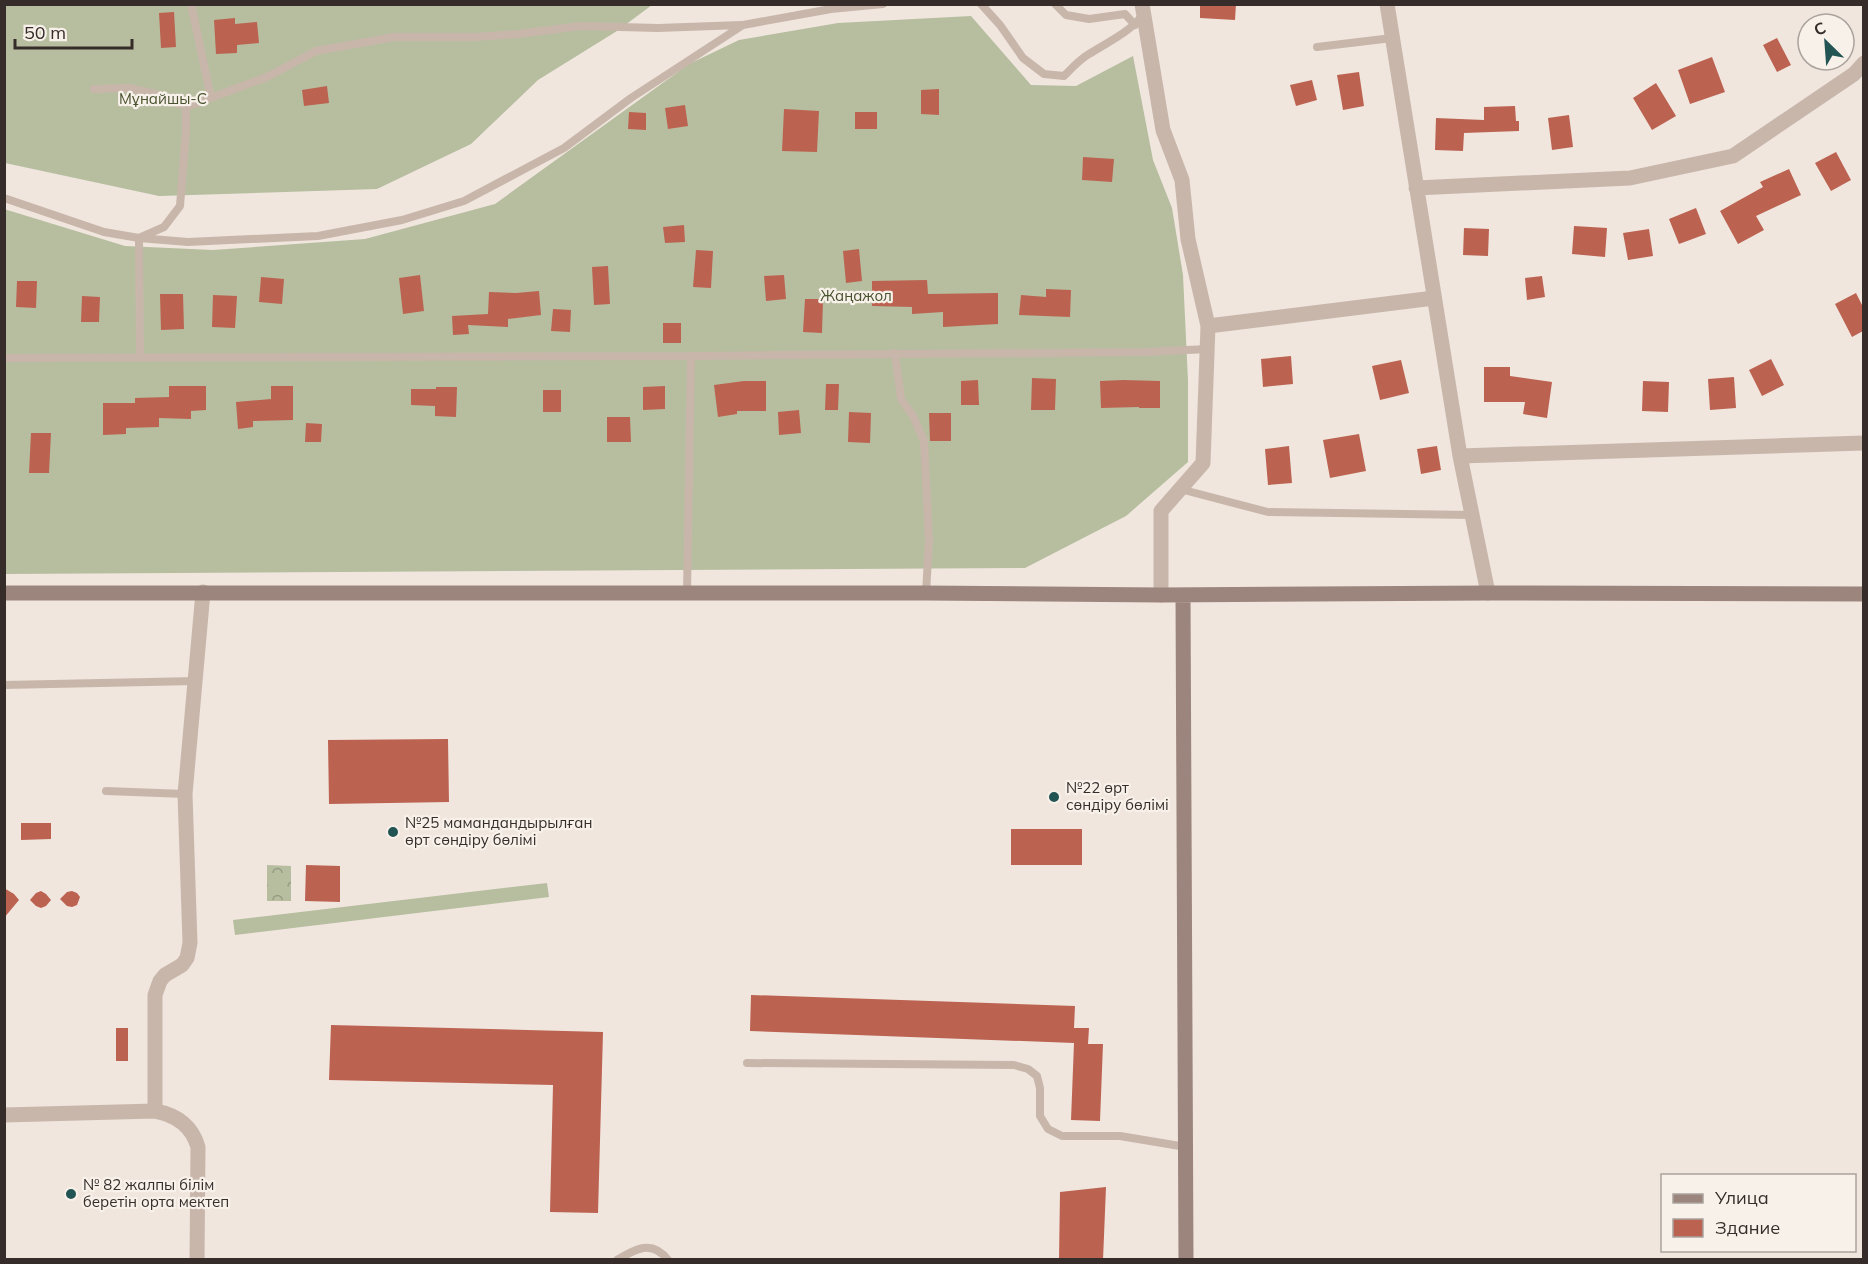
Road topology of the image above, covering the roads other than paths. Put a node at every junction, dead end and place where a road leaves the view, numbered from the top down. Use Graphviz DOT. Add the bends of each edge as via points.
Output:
graph roads {
  1 [pos="191,4"];
  2 [pos="883,4"];
  3 [pos="981,4"];
  4 [pos="1055,4"];
  5 [pos="1387,4"];
  6 [pos="1140,15"];
  7 [pos="743,25"];
  8 [pos="1392,38"];
  9 [pos="1317,47"];
  10 [pos="1863,63"];
  11 [pos="94,89"];
  12 [pos="211,98"];
  13 [pos="186,107"];
  14 [pos="1416,188"];
  15 [pos="4,198"];
  16 [pos="139,238"];
  17 [pos="1434,298"];
  18 [pos="1208,326"];
  19 [pos="1208,349"];
  20 [pos="895,353"];
  21 [pos="691,356"];
  22 [pos="4,358"];
  23 [pos="140,358"];
  24 [pos="1863,444"];
  25 [pos="1460,456"];
  26 [pos="1180,489"];
  27 [pos="1472,514"];
  28 [pos="203,592"];
  29 [pos="4,593"];
  30 [pos="687,593"];
  31 [pos="926,593"];
  32 [pos="1488,593"];
  33 [pos="1863,594"];
  34 [pos="1161,595"];
  35 [pos="1183,595"];
  36 [pos="196,681"];
  37 [pos="4,685"];
  38 [pos="106,791"];
  39 [pos="185,794"];
  40 [pos="747,1062"];
  41 [pos="155,1112"];
  42 [pos="4,1115"];
  43 [pos="1186,1147"];
  44 [pos="197,1260"];
  45 [pos="617,1260"];
  46 [pos="668,1260"];
  47 [pos="1186,1260"];
  1 -- 12 [label="lane"];
  2 -- 7 [label="lane"];
  3 -- 6 [label="lane" via="1023,58 1044,74 1064,75 1087,55 1118,38"];
  4 -- 6 [label="lane" via="1066,15 1089,19"];
  5 -- 8 [label="street"];
  6 -- 18 [label="street" via="1163,130 1182,180 1188,239"];
  7 -- 12 [label="lane" via="581,26 518,34 394,37 316,51 267,77"];
  7 -- 16 [label="lane" via="631,98 564,148 464,201 402,220 318,236 188,242"];
  8 -- 9 [label="lane"];
  8 -- 14 [label="street"];
  10 -- 14 [label="street" via="1854,74 1733,156 1630,178"];
  11 -- 13 [label="lane" via="129,88"];
  12 -- 13 [label="lane"];
  13 -- 16 [label="lane" via="180,206 164,227"];
  14 -- 17 [label="street"];
  15 -- 16 [label="lane" via="104,232"];
  16 -- 23 [label="lane"];
  17 -- 18 [label="street"];
  17 -- 25 [label="street"];
  18 -- 19 [label="street"];
  19 -- 20 [label="lane"];
  19 -- 26 [label="street" via="1203,463"];
  20 -- 21 [label="lane"];
  20 -- 31 [label="lane" via="901,399 924,441 929,541"];
  21 -- 23 [label="lane"];
  21 -- 30 [label="lane"];
  22 -- 23 [label="lane"];
  24 -- 25 [label="street"];
  25 -- 27 [label="street"];
  26 -- 27 [label="lane" via="1268,512"];
  26 -- 34 [label="street" via="1161,511"];
  27 -- 32 [label="street"];
  28 -- 29 [label="street"];
  28 -- 30 [label="street"];
  28 -- 36 [label="street"];
  30 -- 31 [label="street"];
  31 -- 34 [label="street"];
  32 -- 33 [label="street"];
  32 -- 35 [label="street"];
  34 -- 35 [label="street"];
  35 -- 43 [label="street"];
  36 -- 37 [label="lane"];
  36 -- 39 [label="street"];
  38 -- 39 [label="lane"];
  39 -- 41 [label="street" via="190,943 187,958 165,975 155,995"];
  40 -- 43 [label="lane" via="1014,1065 1037,1077 1040,1116 1048,1129 1062,1136 1120,1136"];
  41 -- 42 [label="street"];
  41 -- 44 [label="street" via="187,1124 198,1147"];
  43 -- 47 [label="street"];
  45 -- 46 [label="lane" via="644,1247 656,1249"];
}
